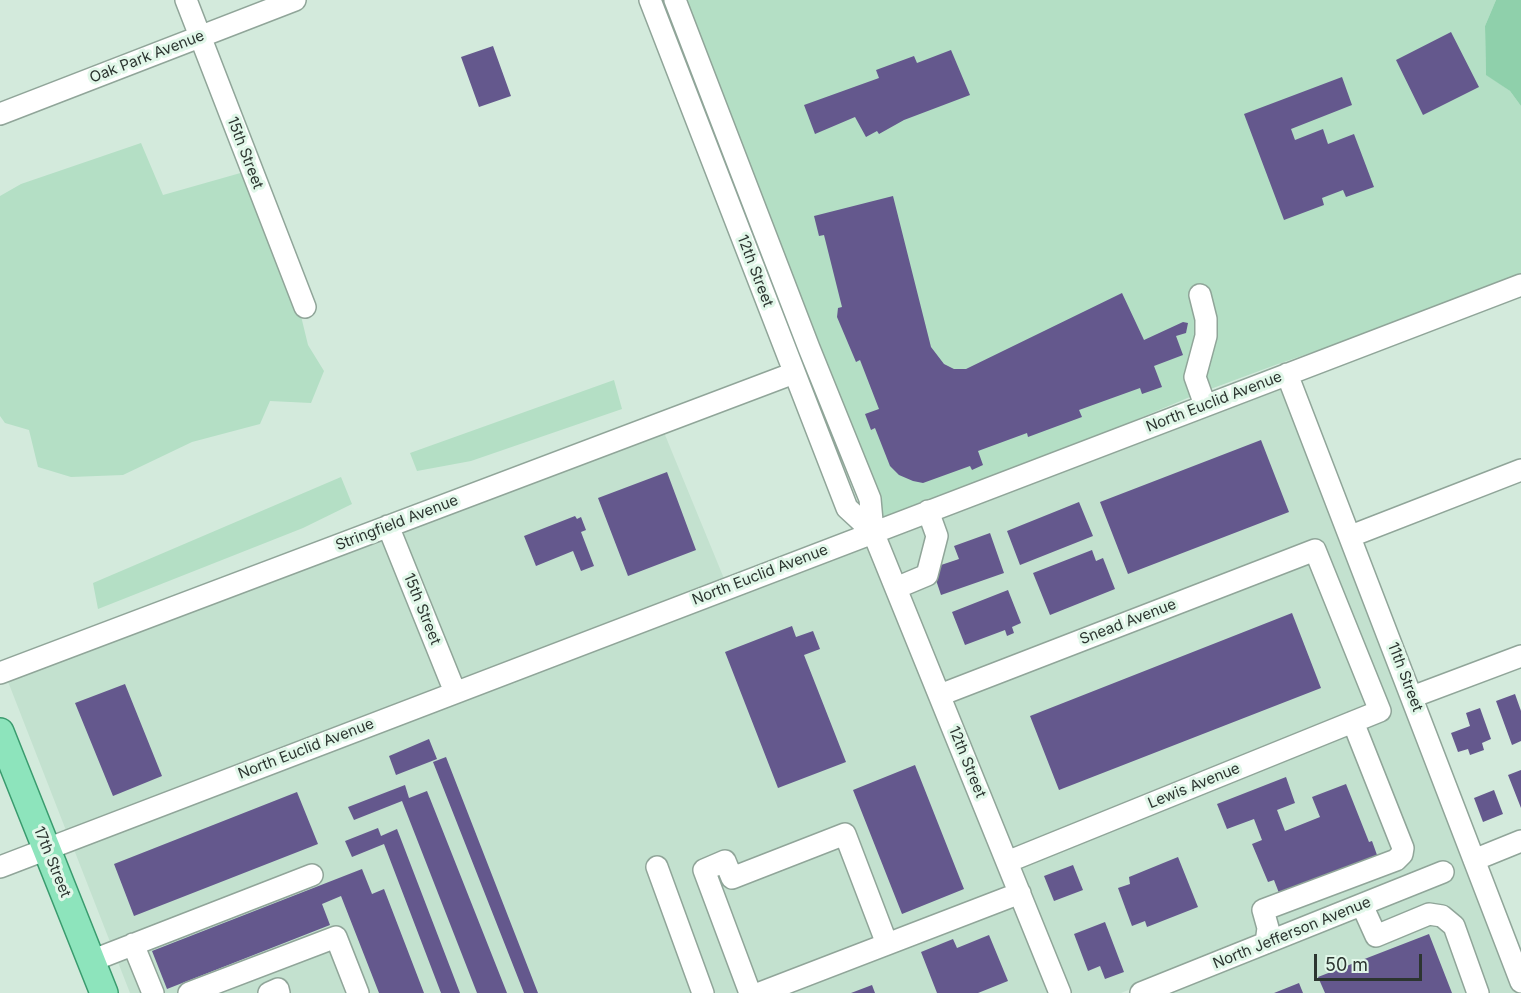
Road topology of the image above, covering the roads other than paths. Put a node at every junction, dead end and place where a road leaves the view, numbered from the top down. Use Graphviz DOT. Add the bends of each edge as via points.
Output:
graph roads {
  1 [pos="186,0"];
  2 [pos="295,0"];
  3 [pos="650,0"];
  4 [pos="675,0"];
  5 [pos="200,37"];
  6 [pos="0,114"];
  7 [pos="1521,285"];
  8 [pos="1200,295"];
  9 [pos="305,307"];
  10 [pos="794,373"];
  11 [pos="1287,374"];
  12 [pos="1205,405"];
  13 [pos="1521,470"];
  14 [pos="928,511"];
  15 [pos="388,526"];
  16 [pos="873,532"];
  17 [pos="1351,536"];
  18 [pos="896,588"];
  19 [pos="1521,656"];
  20 [pos="0,673"];
  21 [pos="455,692"];
  22 [pos="940,694"];
  23 [pos="1412,697"];
  24 [pos="1380,711"];
  25 [pos="1353,722"];
  26 [pos="0,732"];
  27 [pos="1521,842"];
  28 [pos="47,849"];
  29 [pos="1474,860"];
  30 [pos="1007,862"];
  31 [pos="0,867"];
  32 [pos="657,867"];
  33 [pos="1443,872"];
  34 [pos="312,875"];
  35 [pos="1402,889"];
  36 [pos="1020,893"];
  37 [pos="1362,905"];
  38 [pos="1414,921"];
  39 [pos="1266,943"];
  40 [pos="133,944"];
  41 [pos="887,944"];
  42 [pos="90,960"];
  43 [pos="1521,982"];
  44 [pos="104,993"];
  45 [pos="153,993"];
  46 [pos="189,993"];
  47 [pos="268,993"];
  48 [pos="279,993"];
  49 [pos="358,993"];
  50 [pos="704,993"];
  51 [pos="750,993"];
  52 [pos="760,993"];
  53 [pos="1060,993"];
  54 [pos="1141,993"];
  55 [pos="1478,993"];
  1 -- 5 [label="street, 15th Street"];
  2 -- 5 [label="street, Oak Park Avenue"];
  3 -- 10 [label="street, 12th Street"];
  4 -- 16 [label="street, 12th Street" via="870,499"];
  5 -- 6 [label="street, Oak Park Avenue"];
  5 -- 9 [label="street, 15th Street"];
  7 -- 11 [label="street, North Euclid Avenue"];
  8 -- 12 [label="street" via="1206,336 1195,377"];
  10 -- 15 [label="street, Stringfield Avenue"];
  10 -- 16 [label="street, 12th Street" via="847,508"];
  11 -- 12 [label="street, North Euclid Avenue"];
  11 -- 17 [label="street, 11th Street"];
  12 -- 14 [label="street, North Euclid Avenue"];
  13 -- 17 [label="street"];
  14 -- 16 [label="street, North Euclid Avenue"];
  14 -- 18 [label="street" via="937,536 927,575"];
  15 -- 20 [label="street, Stringfield Avenue"];
  15 -- 21 [label="street, 15th Street"];
  16 -- 18 [label="street, 12th Street"];
  16 -- 21 [label="street, North Euclid Avenue"];
  17 -- 23 [label="street, 11th Street"];
  18 -- 22 [label="street, 12th Street"];
  19 -- 23 [label="street"];
  21 -- 28 [label="street, North Euclid Avenue"];
  22 -- 24 [label="street, Snead Avenue" via="1315,550"];
  22 -- 30 [label="street, 12th Street"];
  23 -- 29 [label="street, 11th Street"];
  24 -- 25 [label="street, Lewis Avenue"];
  25 -- 30 [label="street, Lewis Avenue"];
  25 -- 39 [label="street" via="1403,848 1402,854 1396,860 1263,910 1268,928"];
  26 -- 28 [label="main road, 17th Street"];
  27 -- 29 [label="street"];
  28 -- 31 [label="street, North Euclid Avenue"];
  28 -- 42 [label="main road, 17th Street"];
  29 -- 43 [label="street, 11th Street"];
  30 -- 36 [label="street, 12th Street"];
  32 -- 50 [label="street"];
  33 -- 35 [label="street, North Jefferson Avenue"];
  34 -- 40 [label="street"];
  35 -- 37 [label="street, North Jefferson Avenue"];
  35 -- 38 [label="street"];
  36 -- 41 [label="street"];
  36 -- 53 [label="street, 12th Street"];
  37 -- 38 [label="street" via="1376,936"];
  37 -- 39 [label="street, North Jefferson Avenue"];
  38 -- 55 [label="street" via="1429,914 1442,916 1454,926"];
  39 -- 54 [label="street, North Jefferson Avenue"];
  40 -- 42 [label="street"];
  40 -- 45 [label="street"];
  41 -- 51 [label="street" via="845,834 732,879 725,861 704,870"];
  41 -- 52 [label="street"];
  42 -- 44 [label="main road, 17th Street"];
  46 -- 49 [label="street" via="336,937"];
  47 -- 48 [label="street" via="278,989"];
}
